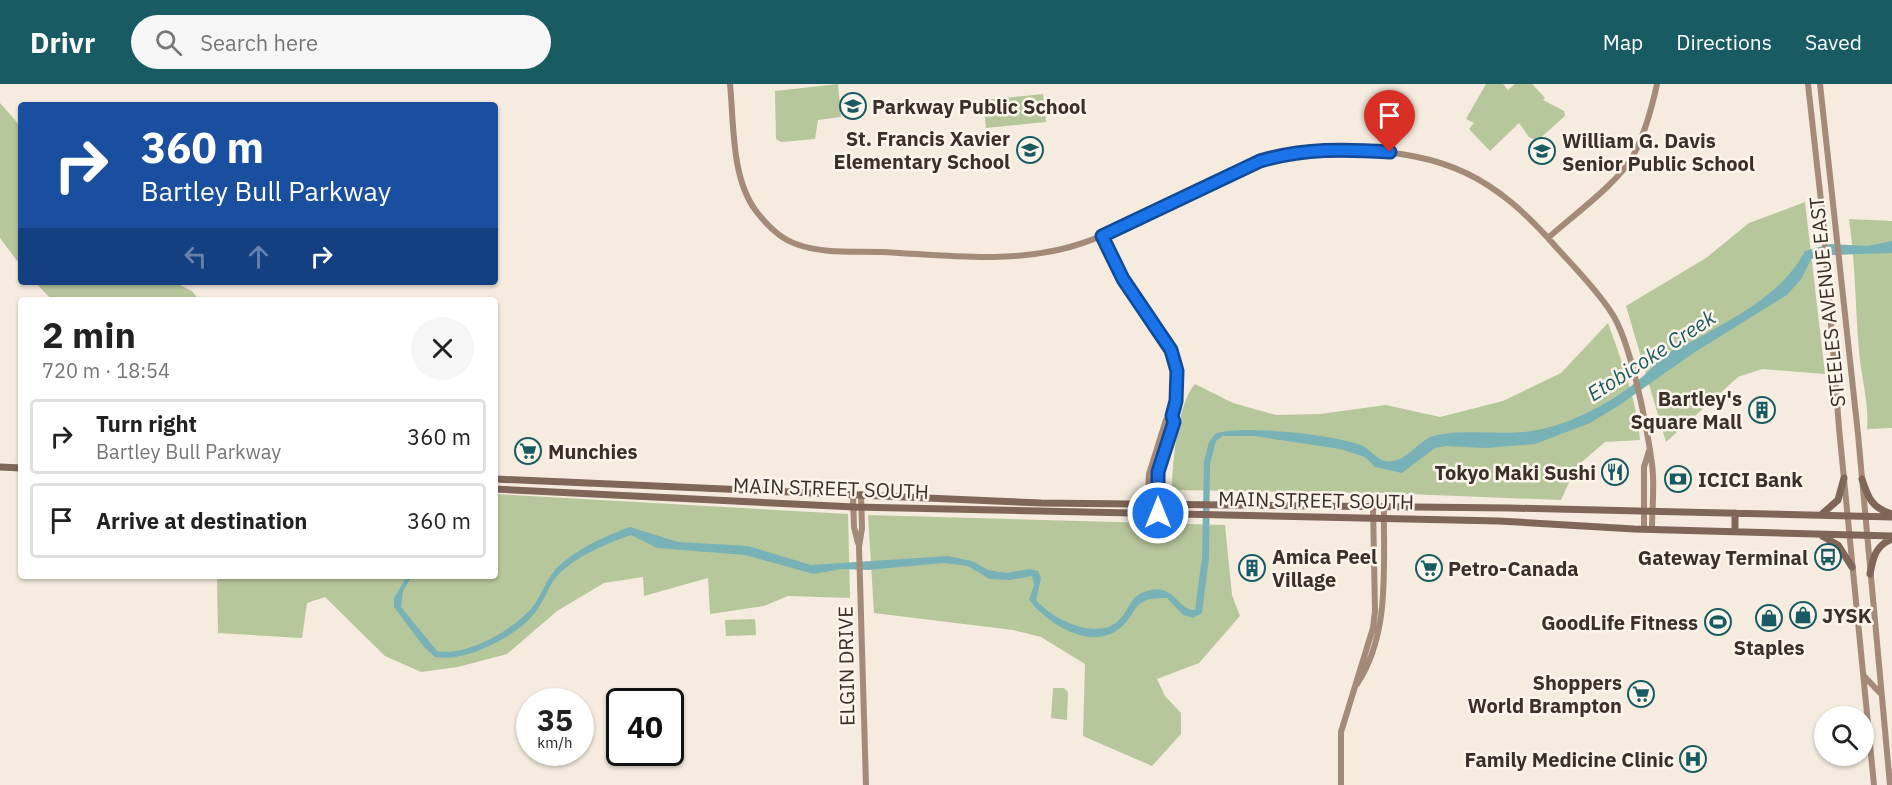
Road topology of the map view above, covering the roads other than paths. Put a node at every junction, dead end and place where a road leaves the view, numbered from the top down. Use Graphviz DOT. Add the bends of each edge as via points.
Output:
graph roads {
  1 [pos="730,84"];
  2 [pos="1657,84"];
  3 [pos="1808,84"];
  4 [pos="1820,84"];
  5 [pos="1102,236"];
  6 [pos="1548,238"];
  7 [pos="1172,416"];
  8 [pos="0,467"];
  9 [pos="18,468"];
  10 [pos="1844,478"];
  11 [pos="498,479"];
  12 [pos="1862,479"];
  13 [pos="498,489"];
  14 [pos="857,494"];
  15 [pos="1148,504"];
  16 [pos="1158,504"];
  17 [pos="1373,506"];
  18 [pos="1384,506"];
  19 [pos="858,507"];
  20 [pos="1648,511"];
  21 [pos="1147,513"];
  22 [pos="1158,513"];
  23 [pos="1735,513"];
  24 [pos="1820,516"];
  25 [pos="1848,516"];
  26 [pos="1865,516"];
  27 [pos="1892,516"];
  28 [pos="1373,518"];
  29 [pos="1384,518"];
  30 [pos="1648,529"];
  31 [pos="1735,531"];
  32 [pos="1817,534"];
  33 [pos="1849,535"];
  34 [pos="1867,535"];
  35 [pos="1892,538"];
  36 [pos="1852,567"];
  37 [pos="1870,574"];
  38 [pos="1864,677"];
  39 [pos="1357,684"];
  40 [pos="1881,696"];
  41 [pos="866,785"];
  42 [pos="1341,785"];
  43 [pos="1874,785"];
  44 [pos="1890,785"];
  1 -- 5 [label="street" via="739,168 748,198 779,234 795,244 830,250 988,257 1046,252"];
  2 -- 6 [label="street" via="1649,116 1627,165"];
  3 -- 10 [label="street, STEELES AVENUE EAST" via="1829,277"];
  4 -- 12 [label="street, STEELES AVENUE EAST"];
  5 -- 6 [label="street" via="1260,161 1318,149 1411,154 1454,166 1507,197"];
  5 -- 7 [label="street" via="1123,279 1171,350 1178,387"];
  6 -- 20 [label="street" via="1611,312 1627,347 1650,451 1644,467"];
  7 -- 15 [label="street" via="1166,420 1149,474"];
  7 -- 16 [label="street" via="1174,422 1158,472"];
  8 -- 9 [label="main road"];
  10 -- 24 [label="main road" via="1835,506"];
  10 -- 25 [label="street, STEELES AVENUE EAST"];
  11 -- 14 [label="main road, MAIN STREET SOUTH"];
  12 -- 26 [label="street, STEELES AVENUE EAST"];
  12 -- 27 [label="main road" via="1871,503"];
  13 -- 19 [label="main road, MAIN STREET SOUTH"];
  14 -- 15 [label="main road, MAIN STREET SOUTH"];
  14 -- 19 [label="street, ELGIN DRIVE"];
  15 -- 16 [label="main road, MAIN STREET SOUTH"];
  15 -- 21 [label="street"];
  16 -- 17 [label="main road, MAIN STREET SOUTH"];
  16 -- 22 [label="street"];
  17 -- 18 [label="main road, MAIN STREET SOUTH"];
  17 -- 28 [label="street"];
  18 -- 20 [label="main road, MAIN STREET SOUTH"];
  18 -- 29 [label="street"];
  19 -- 21 [label="main road, MAIN STREET SOUTH"];
  19 -- 41 [label="street, ELGIN DRIVE"];
  20 -- 23 [label="main road, MAIN STREET SOUTH"];
  20 -- 30 [label="street"];
  21 -- 22 [label="main road, MAIN STREET SOUTH"];
  22 -- 28 [label="main road, MAIN STREET SOUTH"];
  23 -- 24 [label="main road, MAIN STREET SOUTH"];
  23 -- 31 [label="main road"];
  24 -- 25 [label="main road, MAIN STREET SOUTH"];
  25 -- 26 [label="main road, MAIN STREET SOUTH"];
  25 -- 33 [label="street, STEELES AVENUE EAST"];
  26 -- 27 [label="main road, MAIN STREET SOUTH"];
  26 -- 34 [label="street, STEELES AVENUE EAST"];
  28 -- 29 [label="main road, MAIN STREET SOUTH"];
  28 -- 39 [label="street" via="1375,611"];
  29 -- 30 [label="main road, MAIN STREET SOUTH"];
  29 -- 39 [label="street" via="1382,614"];
  30 -- 31 [label="main road, MAIN STREET SOUTH"];
  31 -- 32 [label="main road, MAIN STREET SOUTH"];
  32 -- 33 [label="main road, MAIN STREET SOUTH"];
  32 -- 36 [label="main road" via="1838,546"];
  33 -- 34 [label="main road, MAIN STREET SOUTH"];
  33 -- 36 [label="street, STEELES AVENUE EAST"];
  34 -- 35 [label="main road, MAIN STREET SOUTH"];
  34 -- 37 [label="street, STEELES AVENUE EAST"];
  35 -- 37 [label="main road" via="1876,551"];
  36 -- 38 [label="street, STEELES AVENUE EAST"];
  37 -- 40 [label="street, STEELES AVENUE EAST"];
  38 -- 40 [label="street"];
  38 -- 43 [label="street, STEELES AVENUE EAST"];
  39 -- 42 [label="street" via="1341,732"];
  40 -- 44 [label="street, STEELES AVENUE EAST"];
}
